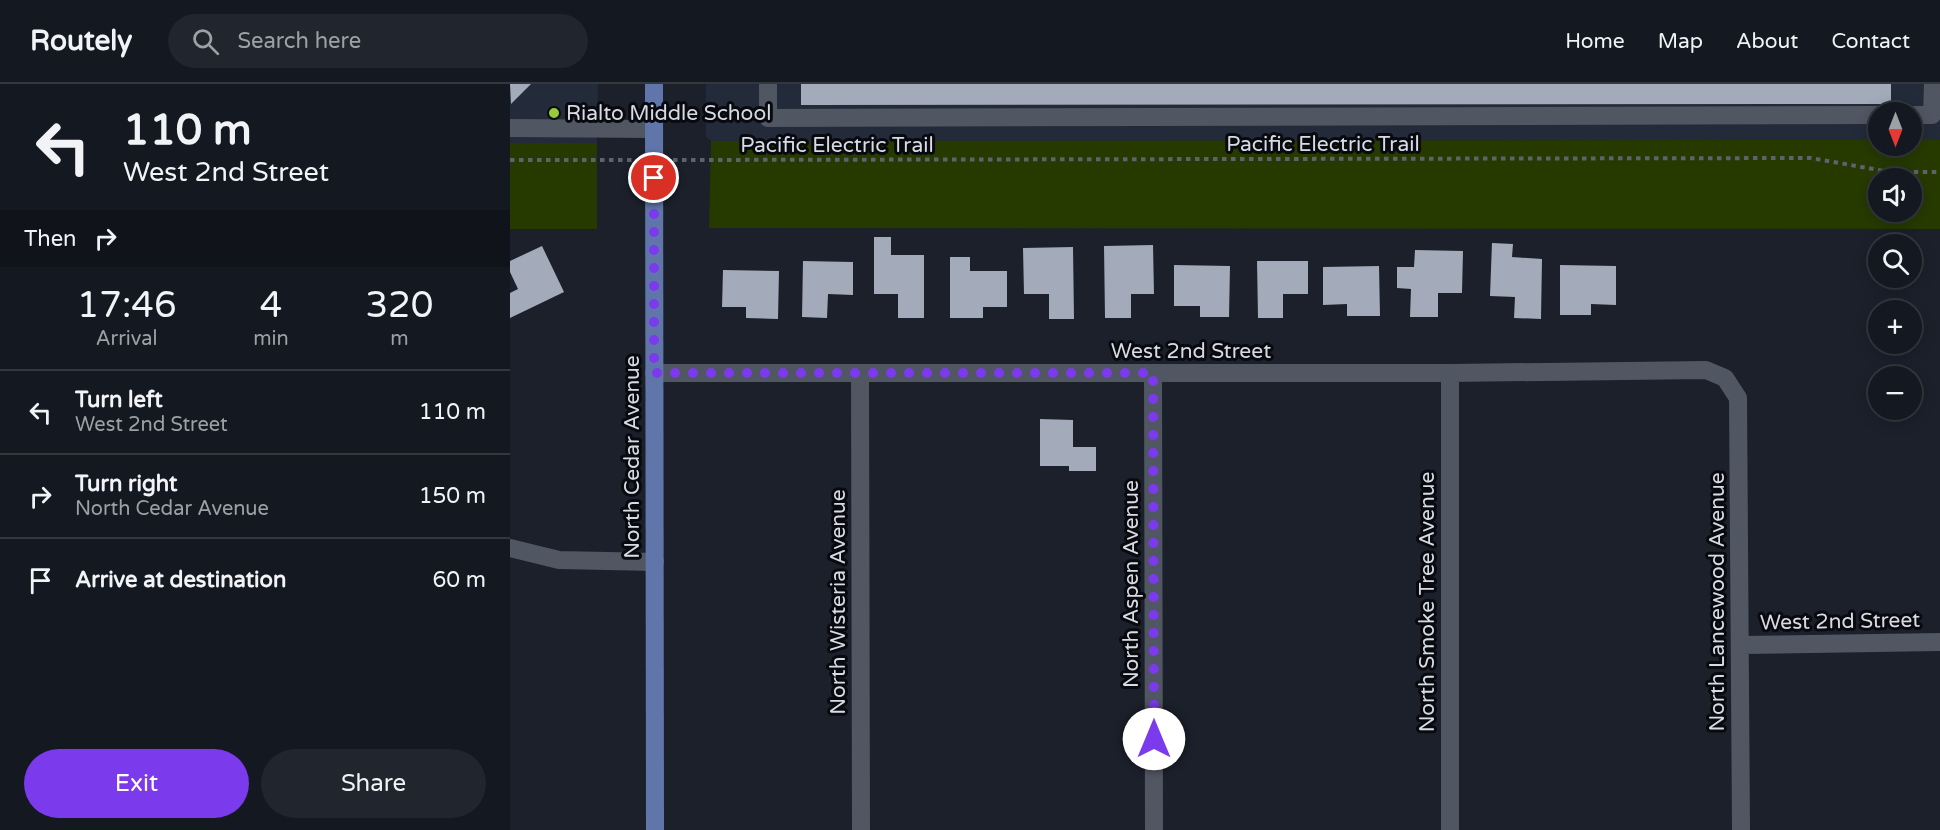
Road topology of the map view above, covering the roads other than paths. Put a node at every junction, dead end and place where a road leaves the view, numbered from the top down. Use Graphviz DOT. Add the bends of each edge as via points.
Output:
graph roads {
  1 [pos="654,84"];
  2 [pos="768,84"];
  3 [pos="1933,84"];
  4 [pos="1868,115"];
  5 [pos="1922,115"];
  6 [pos="510,128"];
  7 [pos="654,129"];
  8 [pos="654,373"];
  9 [pos="1153,373"];
  10 [pos="1450,373"];
  11 [pos="860,374"];
  12 [pos="1725,378"];
  13 [pos="510,549"];
  14 [pos="655,562"];
  15 [pos="1940,642"];
  16 [pos="1741,645"];
  17 [pos="655,830"];
  18 [pos="861,830"];
  19 [pos="1154,830"];
  20 [pos="1450,830"];
  21 [pos="1741,830"];
  1 -- 7 [label="main road, North Cedar Avenue"];
  2 -- 4 [label="street" via="768,118"];
  3 -- 5 [label="street" via="1932,115"];
  6 -- 7 [label="street"];
  7 -- 8 [label="main road, North Cedar Avenue"];
  8 -- 11 [label="street, West 2nd Street"];
  8 -- 14 [label="main road, North Cedar Avenue"];
  9 -- 10 [label="street, West 2nd Street"];
  9 -- 11 [label="street, West 2nd Street"];
  9 -- 19 [label="street, North Aspen Avenue"];
  10 -- 12 [label="street, West 2nd Street" via="1706,370"];
  10 -- 20 [label="street, North Smoke Tree Avenue"];
  11 -- 18 [label="street, North Wisteria Avenue"];
  12 -- 16 [label="street, North Lancewood Avenue" via="1738,398"];
  13 -- 14 [label="street" via="559,560"];
  14 -- 17 [label="main road, North Cedar Avenue"];
  15 -- 16 [label="street, West 2nd Street"];
  16 -- 21 [label="street, North Lancewood Avenue"];
}
